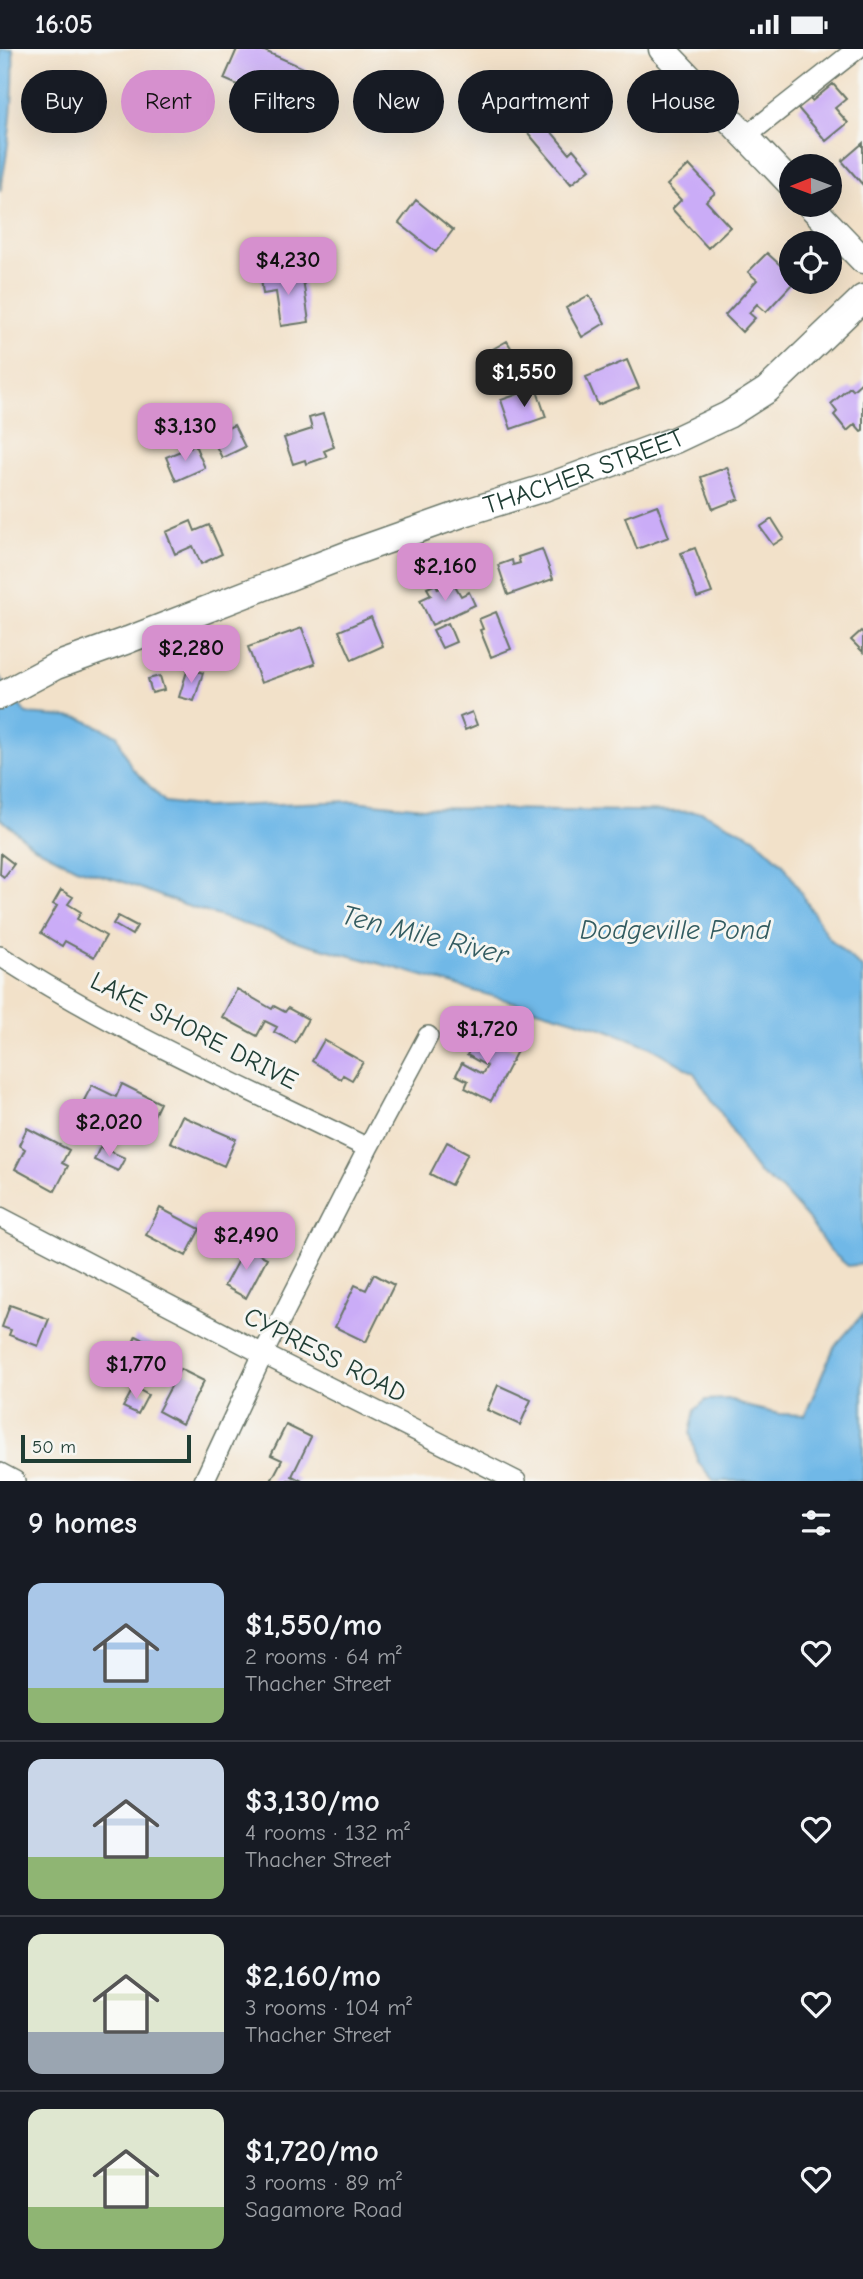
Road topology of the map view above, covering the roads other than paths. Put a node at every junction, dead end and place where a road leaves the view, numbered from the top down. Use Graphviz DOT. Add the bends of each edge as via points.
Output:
graph roads {
  1 [pos="662,49"];
  2 [pos="857,49"];
  3 [pos="746,137"];
  4 [pos="779,171"];
  5 [pos="822,217"];
  6 [pos="863,260"];
  7 [pos="863,298"];
  8 [pos="10,690"];
  9 [pos="0,956"];
  10 [pos="428,1036"];
  11 [pos="368,1148"];
  12 [pos="0,1217"];
  13 [pos="263,1354"];
  14 [pos="0,1473"];
  15 [pos="15,1481"];
  16 [pos="204,1481"];
  17 [pos="516,1481"];
  1 -- 3 [label="main road"];
  2 -- 3 [label="street"];
  3 -- 4 [label="main road"];
  5 -- 6 [label="main road"];
  7 -- 8 [label="main road, THACHER STREET" via="767,390 675,440 354,551 56,666"];
  9 -- 11 [label="street, LAKE SHORE DRIVE" via="133,1031"];
  10 -- 11 [label="street"];
  11 -- 13 [label="street"];
  12 -- 13 [label="street, CYPRESS ROAD"];
  13 -- 16 [label="street"];
  13 -- 17 [label="street, CYPRESS ROAD"];
  14 -- 15 [label="street"];
}
